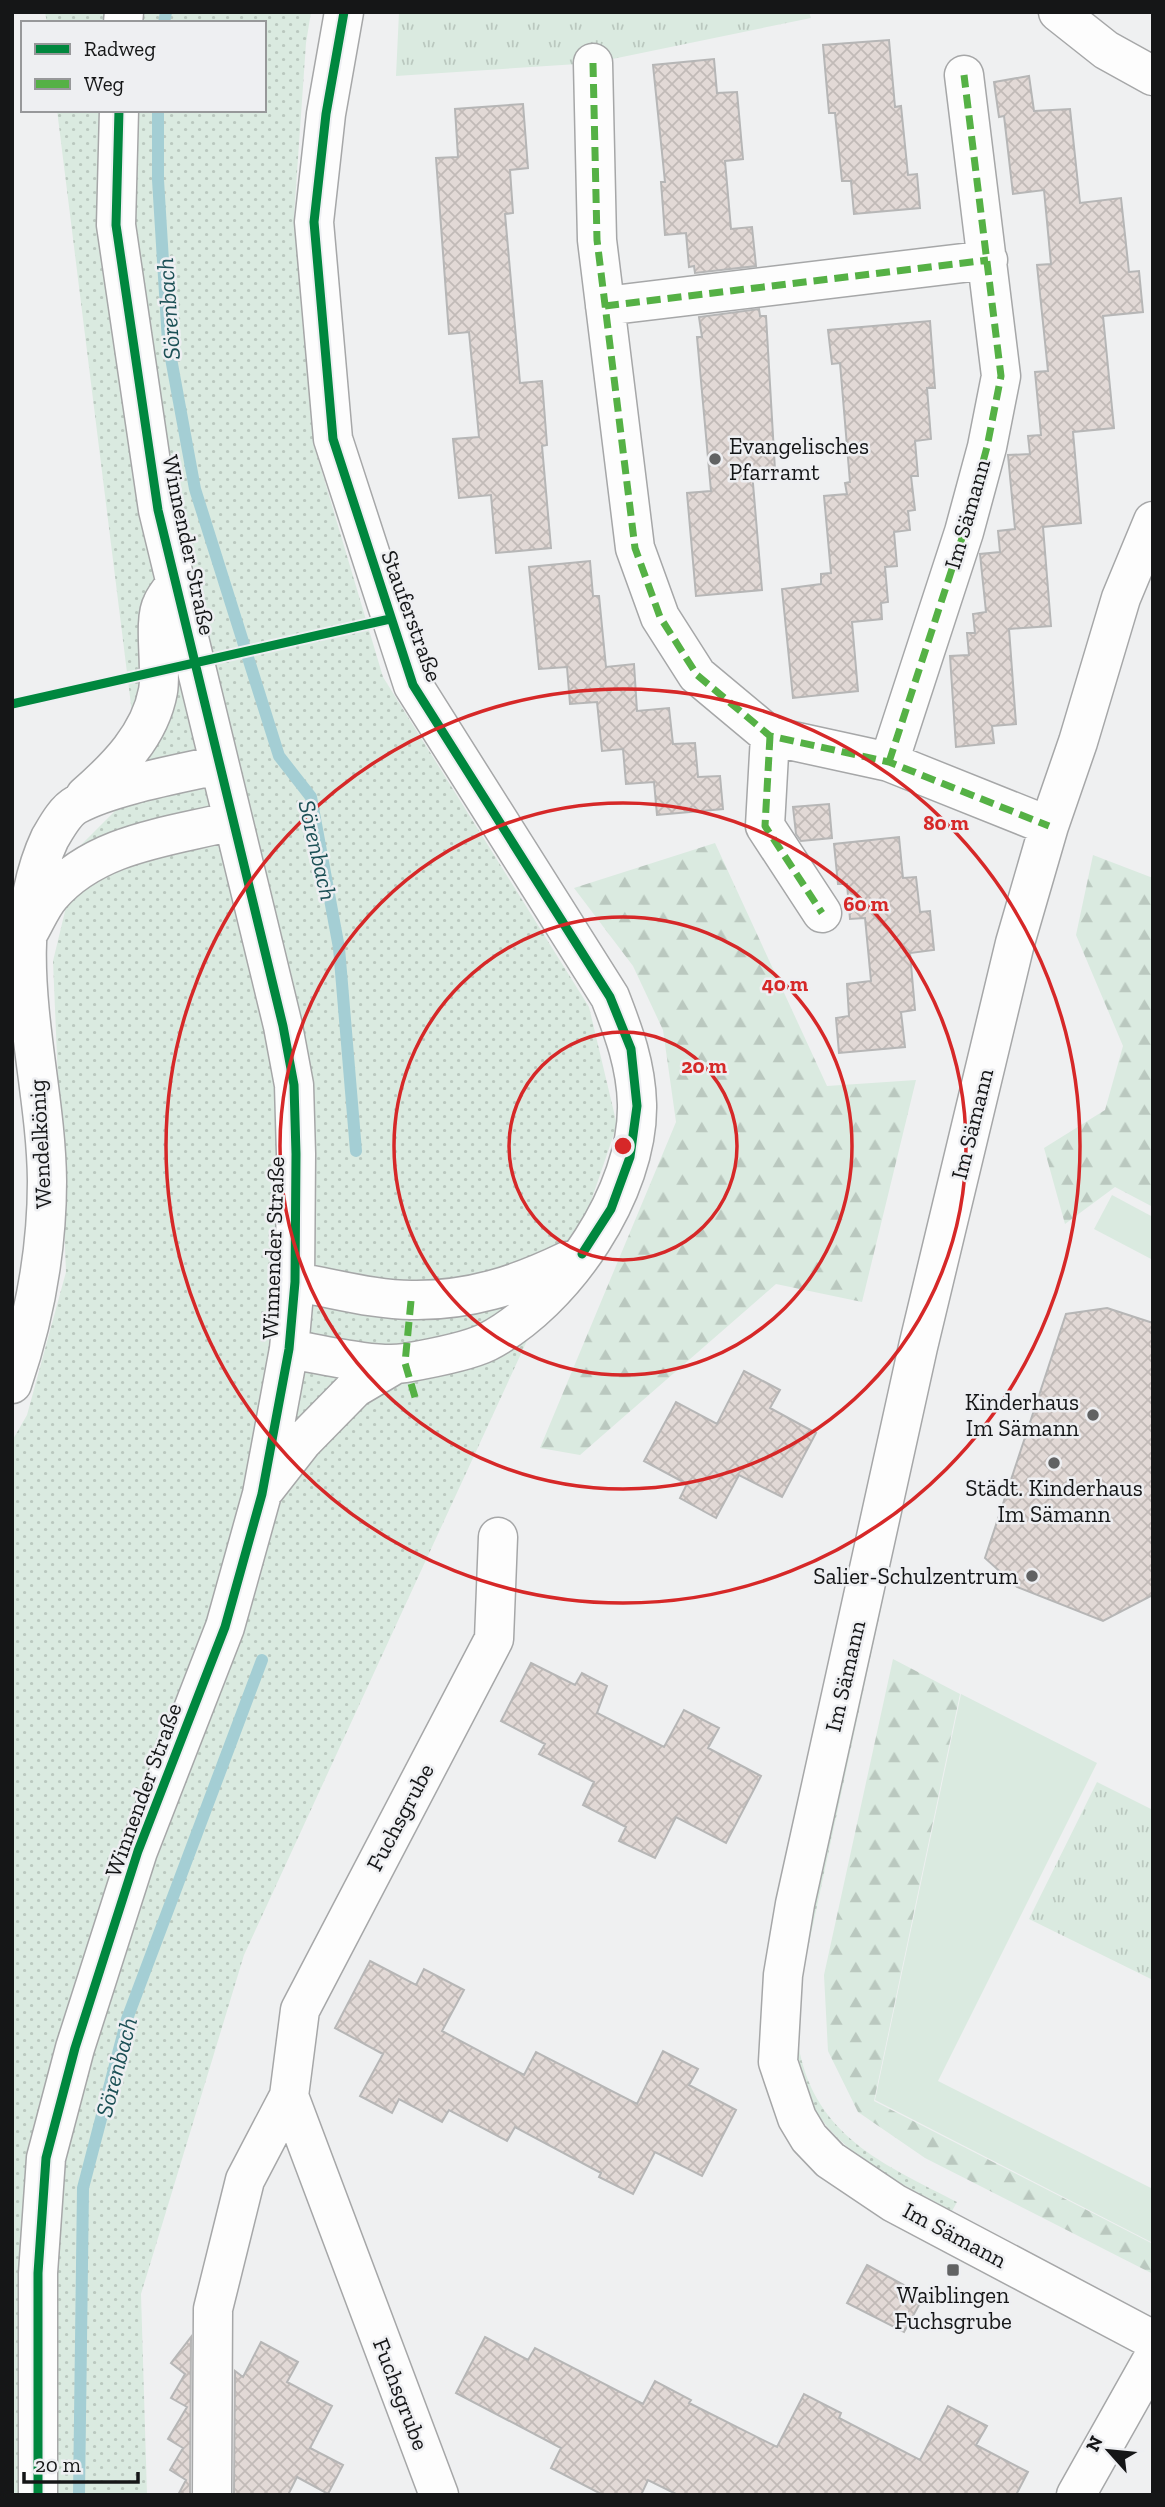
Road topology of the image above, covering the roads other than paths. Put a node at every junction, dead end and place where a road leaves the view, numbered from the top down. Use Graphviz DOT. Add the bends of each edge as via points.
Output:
graph roads {
  1 [pos="344,12"];
  2 [pos="1058,12"];
  3 [pos="593,63"];
  4 [pos="964,75"];
  5 [pos="1153,76"];
  6 [pos="119,112"];
  7 [pos="988,260"];
  8 [pos="605,306"];
  9 [pos="1153,521"];
  10 [pos="176,584"];
  11 [pos="771,736"];
  12 [pos="889,762"];
  13 [pos="218,765"];
  14 [pos="74,806"];
  15 [pos="232,821"];
  16 [pos="1049,826"];
  17 [pos="822,913"];
  18 [pos="22,943"];
  19 [pos="582,1254"];
  20 [pos="295,1282"];
  21 [pos="289,1349"];
  22 [pos="394,1364"];
  23 [pos="12,1384"];
  24 [pos="261,1494"];
  25 [pos="498,1536"];
  26 [pos="289,2096"];
  27 [pos="1153,2340"];
  28 [pos="1153,2358"];
  29 [pos="38,2495"];
  30 [pos="212,2495"];
  31 [pos="439,2495"];
  32 [pos="1076,2495"];
  1 -- 19 [label="street, Stauferstraße" via="314,222 333,439 413,685 610,997 631,1049 637,1106 630,1157 611,1209"];
  2 -- 5 [label="street" via="1106,50"];
  3 -- 8 [label="street" via="597,240"];
  4 -- 7 [label="street, Im Sämann"];
  6 -- 10 [label="street, Winnender Straße" via="116,225 158,510"];
  7 -- 8 [label="street"];
  7 -- 12 [label="street, Im Sämann" via="1001,376 964,532"];
  8 -- 11 [label="street" via="635,548 660,617 697,675"];
  9 -- 16 [label="street, Im Sämann" via="1121,598"];
  10 -- 13 [label="street, Winnender Straße"];
  10 -- 14 [label="street, Wendelkönig" via="160,606 158,691 136,743 117,768"];
  11 -- 12 [label="street"];
  11 -- 17 [label="street" via="765,826"];
  12 -- 16 [label="street"];
  13 -- 14 [label="street" via="138,784"];
  13 -- 15 [label="street, Winnender Straße"];
  14 -- 18 [label="street, Wendelkönig" via="41,854 26,902"];
  15 -- 18 [label="street" via="120,848 82,867 50,896"];
  15 -- 20 [label="street, Winnender Straße" via="294,1085"];
  16 -- 27 [label="street, Im Sämann" via="965,1150 828,1748 783,1975 778,2062 797,2118 830,2161 894,2203"];
  18 -- 23 [label="street, Wendelkönig" via="22,979 38,1079 47,1181 42,1274 30,1334"];
  19 -- 20 [label="street" via="522,1283 475,1296 411,1301"];
  19 -- 22 [label="street, Stauferstraße" via="539,1302 486,1342"];
  20 -- 21 [label="street, Winnender Straße"];
  21 -- 22 [label="street, Stauferstraße"];
  21 -- 24 [label="street, Winnender Straße"];
  22 -- 24 [label="street, Stauferstraße" via="355,1388 302,1441"];
  24 -- 29 [label="street, Winnender Straße" via="225,1627 138,1851 75,2048 46,2158 38,2273"];
  25 -- 26 [label="street, Fuchsgrube" via="494,1639 300,2010"];
  26 -- 30 [label="street, Fuchsgrube" via="245,2180 213,2309"];
  26 -- 31 [label="street, Fuchsgrube"];
  28 -- 32 [label="street"];
}
